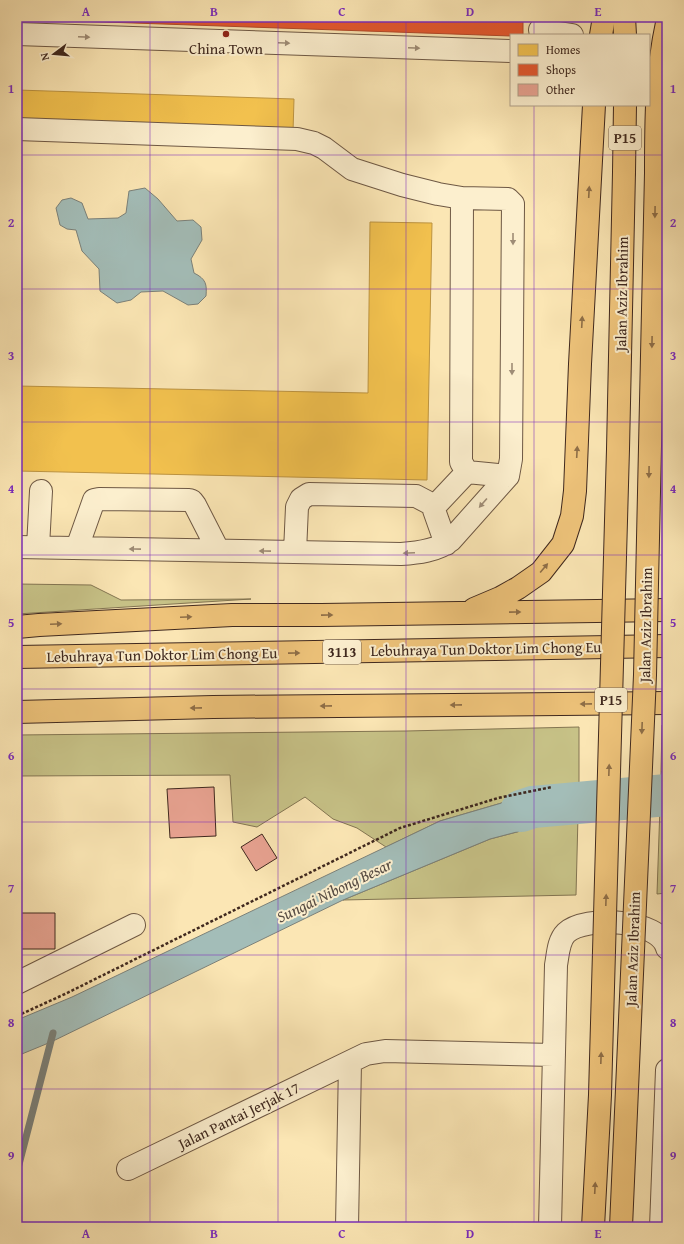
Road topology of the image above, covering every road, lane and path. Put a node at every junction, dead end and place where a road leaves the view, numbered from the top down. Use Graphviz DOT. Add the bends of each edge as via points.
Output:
graph roads {
  1 [pos="604,17"];
  2 [pos="624,17"];
  3 [pos="667,23"];
  4 [pos="539,27"];
  5 [pos="17,34"];
  6 [pos="568,34"];
  7 [pos="601,34"];
  8 [pos="625,34"];
  9 [pos="510,51"];
  10 [pos="594,106"];
  11 [pos="625,106"];
  12 [pos="17,129"];
  13 [pos="462,198"];
  14 [pos="467,472"];
  15 [pos="508,476"];
  16 [pos="41,491"];
  17 [pos="435,506"];
  18 [pos="446,544"];
  19 [pos="28,547"];
  20 [pos="77,548"];
  21 [pos="218,550"];
  22 [pos="295,552"];
  23 [pos="667,610"];
  24 [pos="462,613"];
  25 [pos="17,627"];
  26 [pos="667,646"];
  27 [pos="17,657"];
  28 [pos="667,703"];
  29 [pos="17,712"];
  30 [pos="552,787"];
  31 [pos="134,925"];
  32 [pos="667,948"];
  33 [pos="17,983"];
  34 [pos="17,1016"];
  35 [pos="554,1055"];
  36 [pos="350,1062"];
  37 [pos="667,1070"];
  38 [pos="128,1169"];
  39 [pos="347,1227"];
  40 [pos="550,1227"];
  41 [pos="593,1227"];
  42 [pos="621,1227"];
  43 [pos="661,1227"];
  1 -- 7 [label="main road"];
  2 -- 8 [label="main road"];
  3 -- 42 [label="main road, Jalan Aziz Ibrahim / P15, one-way, bridge" via="656,108 645,675"];
  4 -- 6 [label="street"];
  5 -- 9 [label="street, one-way"];
  24 -- 10 [label="main road, one-way" via="500,598 540,572 563,544 572,516"];
  41 -- 11 [label="main road, Jalan Aziz Ibrahim / P15, one-way, bridge" via="600,1095"];
  12 -- 13 [label="street" via="297,139 324,148 352,169 402,185"];
  13 -- 14 [label="street" via="461,462"];
  13 -- 15 [label="street, one-way" via="508,199 513,204 511,459"];
  14 -- 15 [label="street"];
  14 -- 17 [label="street"];
  15 -- 18 [label="street, one-way"];
  16 -- 19 [label="street"];
  17 -- 18 [label="street" via="434,510"];
  17 -- 22 [label="street" via="416,496 309,494 301,499 297,507"];
  18 -- 22 [label="street, one-way" via="419,553"];
  19 -- 20 [label="street"];
  21 -- 20 [label="street, one-way"];
  20 -- 21 [label="street" via="94,500 189,500 195,505"];
  22 -- 21 [label="street, one-way"];
  24 -- 23 [label="main road, one-way"];
  25 -- 24 [label="main road, one-way" via="232,615"];
  27 -- 26 [label="main road, Lebuhraya Tun Doktor Lim Chong Eu / 3113, one-way"];
  28 -- 29 [label="main road, one-way" via="214,707"];
  30 -- 34 [label="path" via="498,798 400,828"];
  31 -- 33 [label="street"];
  32 -- 35 [label="street" via="666,943 649,929 621,923 579,926 566,933 561,942 556,966"];
  35 -- 36 [label="street, Jalan Pantai Jerjak 17" via="385,1051 366,1054"];
  35 -- 40 [label="street"];
  36 -- 38 [label="street, Jalan Pantai Jerjak 17"];
  36 -- 39 [label="street"];
  37 -- 43 [label="street"];
}
